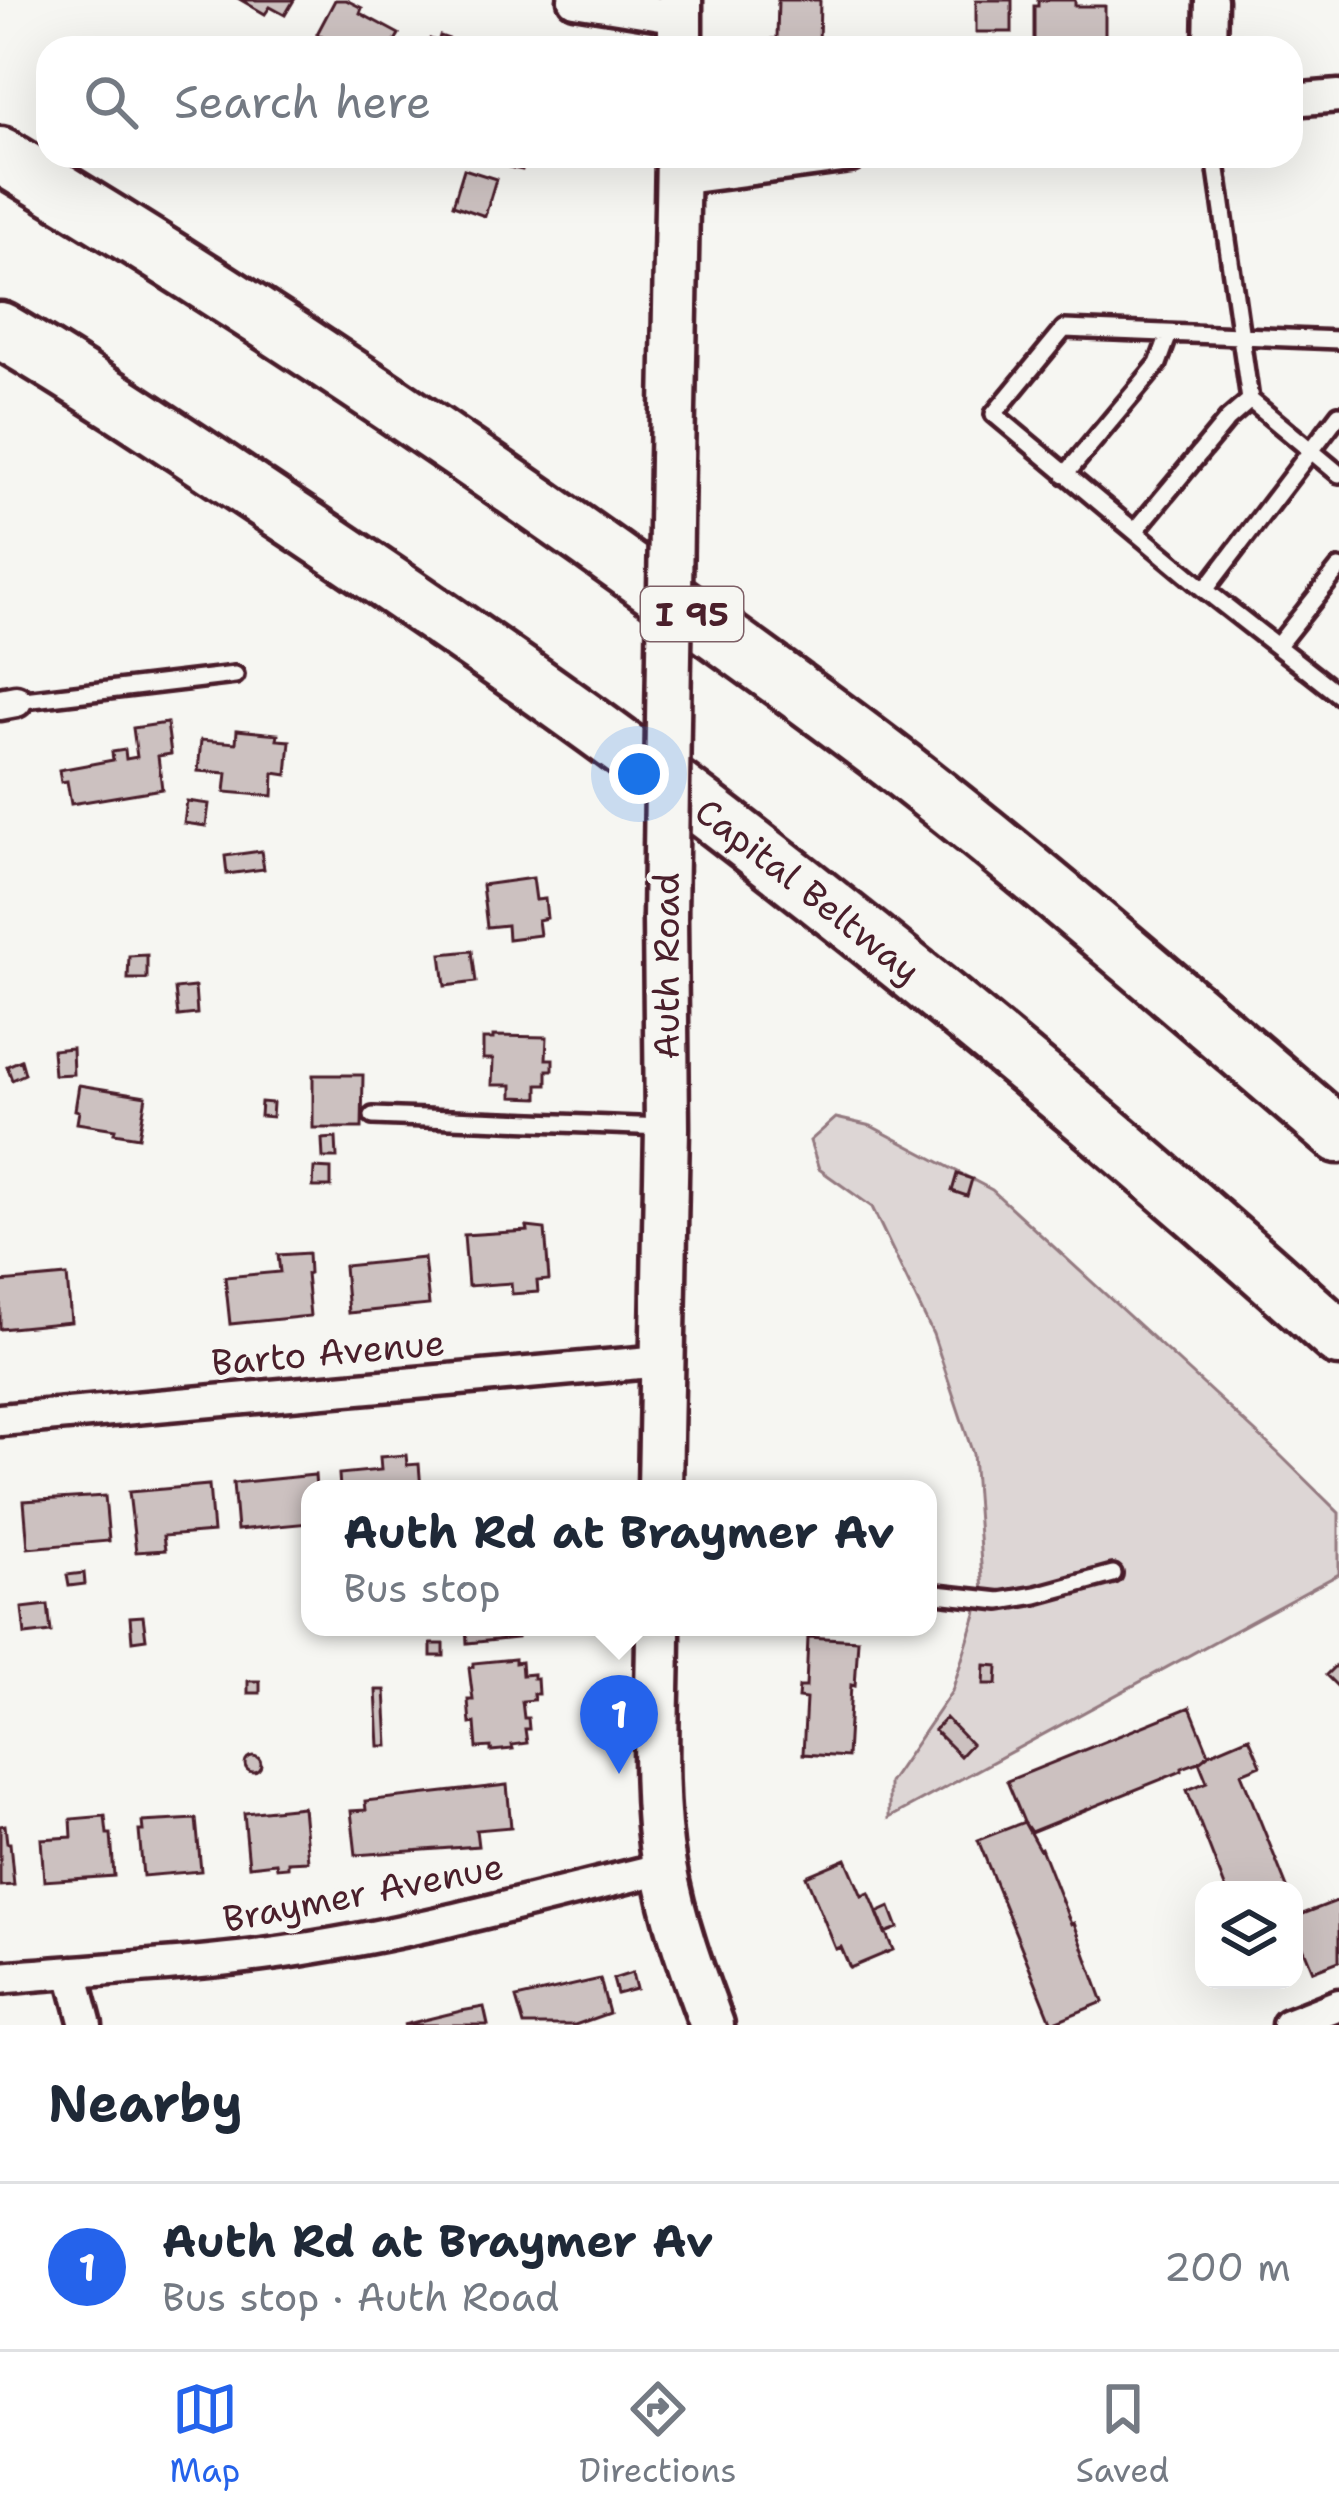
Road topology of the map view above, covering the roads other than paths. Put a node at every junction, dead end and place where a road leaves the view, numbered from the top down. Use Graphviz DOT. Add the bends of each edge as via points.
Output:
graph roads {
  1 [pos="574,0"];
  2 [pos="1210,0"];
  3 [pos="680,22"];
  4 [pos="1210,36"];
  5 [pos="1339,96"];
  6 [pos="1303,99"];
  7 [pos="0,155"];
  8 [pos="677,168"];
  9 [pos="1217,168"];
  10 [pos="0,330"];
  11 [pos="1169,334"];
  12 [pos="1240,337"];
  13 [pos="1339,340"];
  14 [pos="1250,400"];
  15 [pos="1339,414"];
  16 [pos="1312,452"];
  17 [pos="1339,474"];
  18 [pos="1065,475"];
  19 [pos="1136,530"];
  20 [pos="1339,568"];
  21 [pos="1205,590"];
  22 [pos="1278,646"];
  23 [pos="236,674"];
  24 [pos="1339,695"];
  25 [pos="8,703"];
  26 [pos="373,1116"];
  27 [pos="667,1127"];
  28 [pos="1339,1135"];
  29 [pos="1339,1338"];
  30 [pos="662,1361"];
  31 [pos="0,1420"];
  32 [pos="660,1480"];
  33 [pos="1113,1574"];
  34 [pos="937,1594"];
  35 [pos="658,1636"];
  36 [pos="664,1868"];
  37 [pos="72,1972"];
  38 [pos="0,1978"];
  39 [pos="1339,2005"];
  40 [pos="86,2025"];
  41 [pos="712,2025"];
  42 [pos="1288,2025"];
  1 -- 3 [label="street"];
  2 -- 4 [label="street"];
  5 -- 6 [label="street"];
  7 -- 28 [label="highway, I 95" via="302,344 719,634 913,778"];
  8 -- 27 [label="main road, Auth Road, bridge"];
  9 -- 12 [label="lane"];
  10 -- 29 [label="highway, Capital Beltway" via="431,612 646,765 1028,1066"];
  11 -- 12 [label="lane"];
  11 -- 18 [label="lane" via="1157,364"];
  11 -- 18 [label="lane" via="1064,329 994,414"];
  12 -- 13 [label="lane"];
  12 -- 14 [label="lane"];
  14 -- 16 [label="lane"];
  14 -- 19 [label="lane"];
  15 -- 16 [label="lane"];
  16 -- 17 [label="lane"];
  16 -- 21 [label="lane"];
  18 -- 19 [label="lane"];
  19 -- 21 [label="lane"];
  20 -- 22 [label="lane"];
  21 -- 22 [label="lane"];
  22 -- 24 [label="lane"];
  23 -- 25 [label="lane"];
  26 -- 27 [label="lane"];
  27 -- 30 [label="main road, Auth Road"];
  30 -- 31 [label="street, Barto Avenue"];
  30 -- 32 [label="main road, Auth Road"];
  33 -- 34 [label="lane" via="1000,1600"];
  35 -- 36 [label="main road"];
  36 -- 37 [label="street, Braymer Avenue" via="320,1947"];
  36 -- 41 [label="main road"];
  37 -- 38 [label="street, Braymer Avenue"];
  37 -- 40 [label="street"];
  39 -- 42 [label="street"];
}
